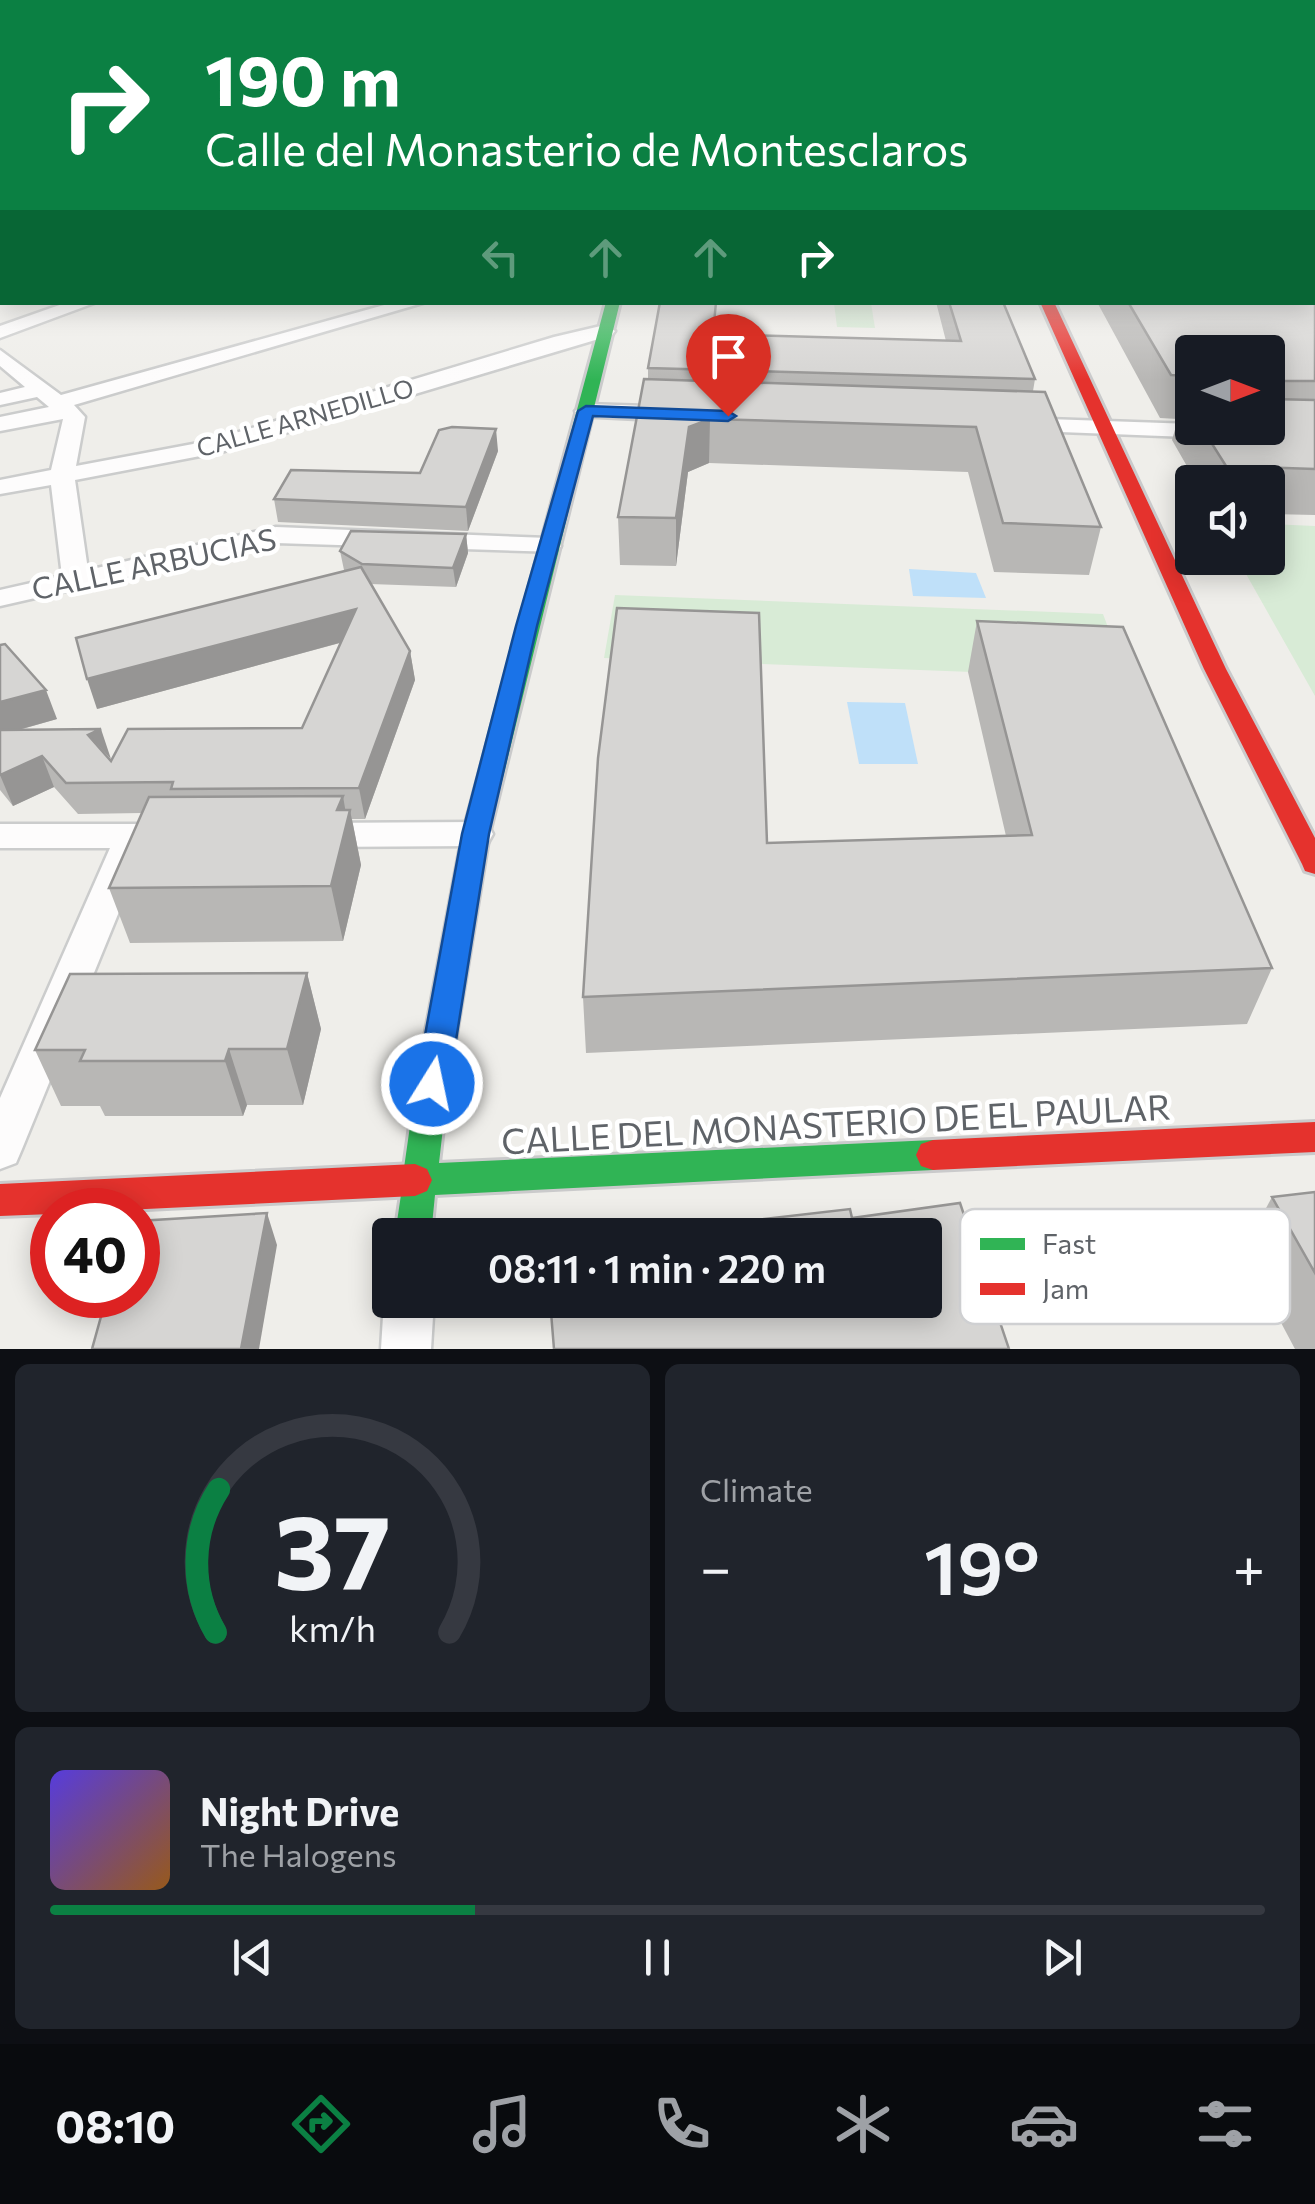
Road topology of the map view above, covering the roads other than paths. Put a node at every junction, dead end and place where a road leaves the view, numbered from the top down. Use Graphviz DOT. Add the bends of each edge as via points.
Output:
graph roads {
  1 [pos="79,305"];
  2 [pos="407,305"];
  3 [pos="611,305"];
  4 [pos="1048,305"];
  5 [pos="605,331"];
  6 [pos="0,332"];
  7 [pos="0,356"];
  8 [pos="0,399"];
  9 [pos="57,400"];
  10 [pos="586,411"];
  11 [pos="708,415"];
  12 [pos="0,424"];
  13 [pos="999,424"];
  14 [pos="1101,427"];
  15 [pos="1175,430"];
  16 [pos="62,475"];
  17 [pos="0,487"];
  18 [pos="548,546"];
  19 [pos="76,581"];
  20 [pos="0,598"];
  21 [pos="476,834"];
  22 [pos="0,836"];
  23 [pos="132,836"];
  24 [pos="212,836"];
  25 [pos="272,836"];
  26 [pos="1315,864"];
  27 [pos="1315,1137"];
  28 [pos="0,1149"];
  29 [pos="418,1180"];
  30 [pos="0,1200"];
  31 [pos="415,1218"];
  32 [pos="407,1318"];
  33 [pos="406,1349"];
  1 -- 6 [label="street"];
  2 -- 9 [label="street"];
  3 -- 5 [label="street"];
  4 -- 14 [label="street"];
  5 -- 10 [label="street"];
  5 -- 16 [label="street, CALLE ARNEDILLO" via="213,446"];
  7 -- 9 [label="street"];
  8 -- 9 [label="street"];
  9 -- 12 [label="street"];
  9 -- 16 [label="street" via="74,417"];
  10 -- 11 [label="street"];
  10 -- 18 [label="street"];
  13 -- 14 [label="street"];
  14 -- 15 [label="street"];
  14 -- 26 [label="street"];
  16 -- 17 [label="street, CALLE ARNEDILLO"];
  16 -- 19 [label="street"];
  18 -- 19 [label="street, CALLE ARBUCIAS" via="276,535"];
  18 -- 21 [label="street"];
  19 -- 20 [label="street, CALLE ARBUCIAS"];
  21 -- 25 [label="street"];
  21 -- 29 [label="street"];
  22 -- 23 [label="street"];
  23 -- 24 [label="street"];
  23 -- 28 [label="street"];
  27 -- 29 [label="street, CALLE DEL MONASTERIO DE EL PAULAR"];
  29 -- 30 [label="street, CALLE DEL MONASTERIO DE EL PAULAR"];
  29 -- 31 [label="street"];
  32 -- 33 [label="street"];
}
